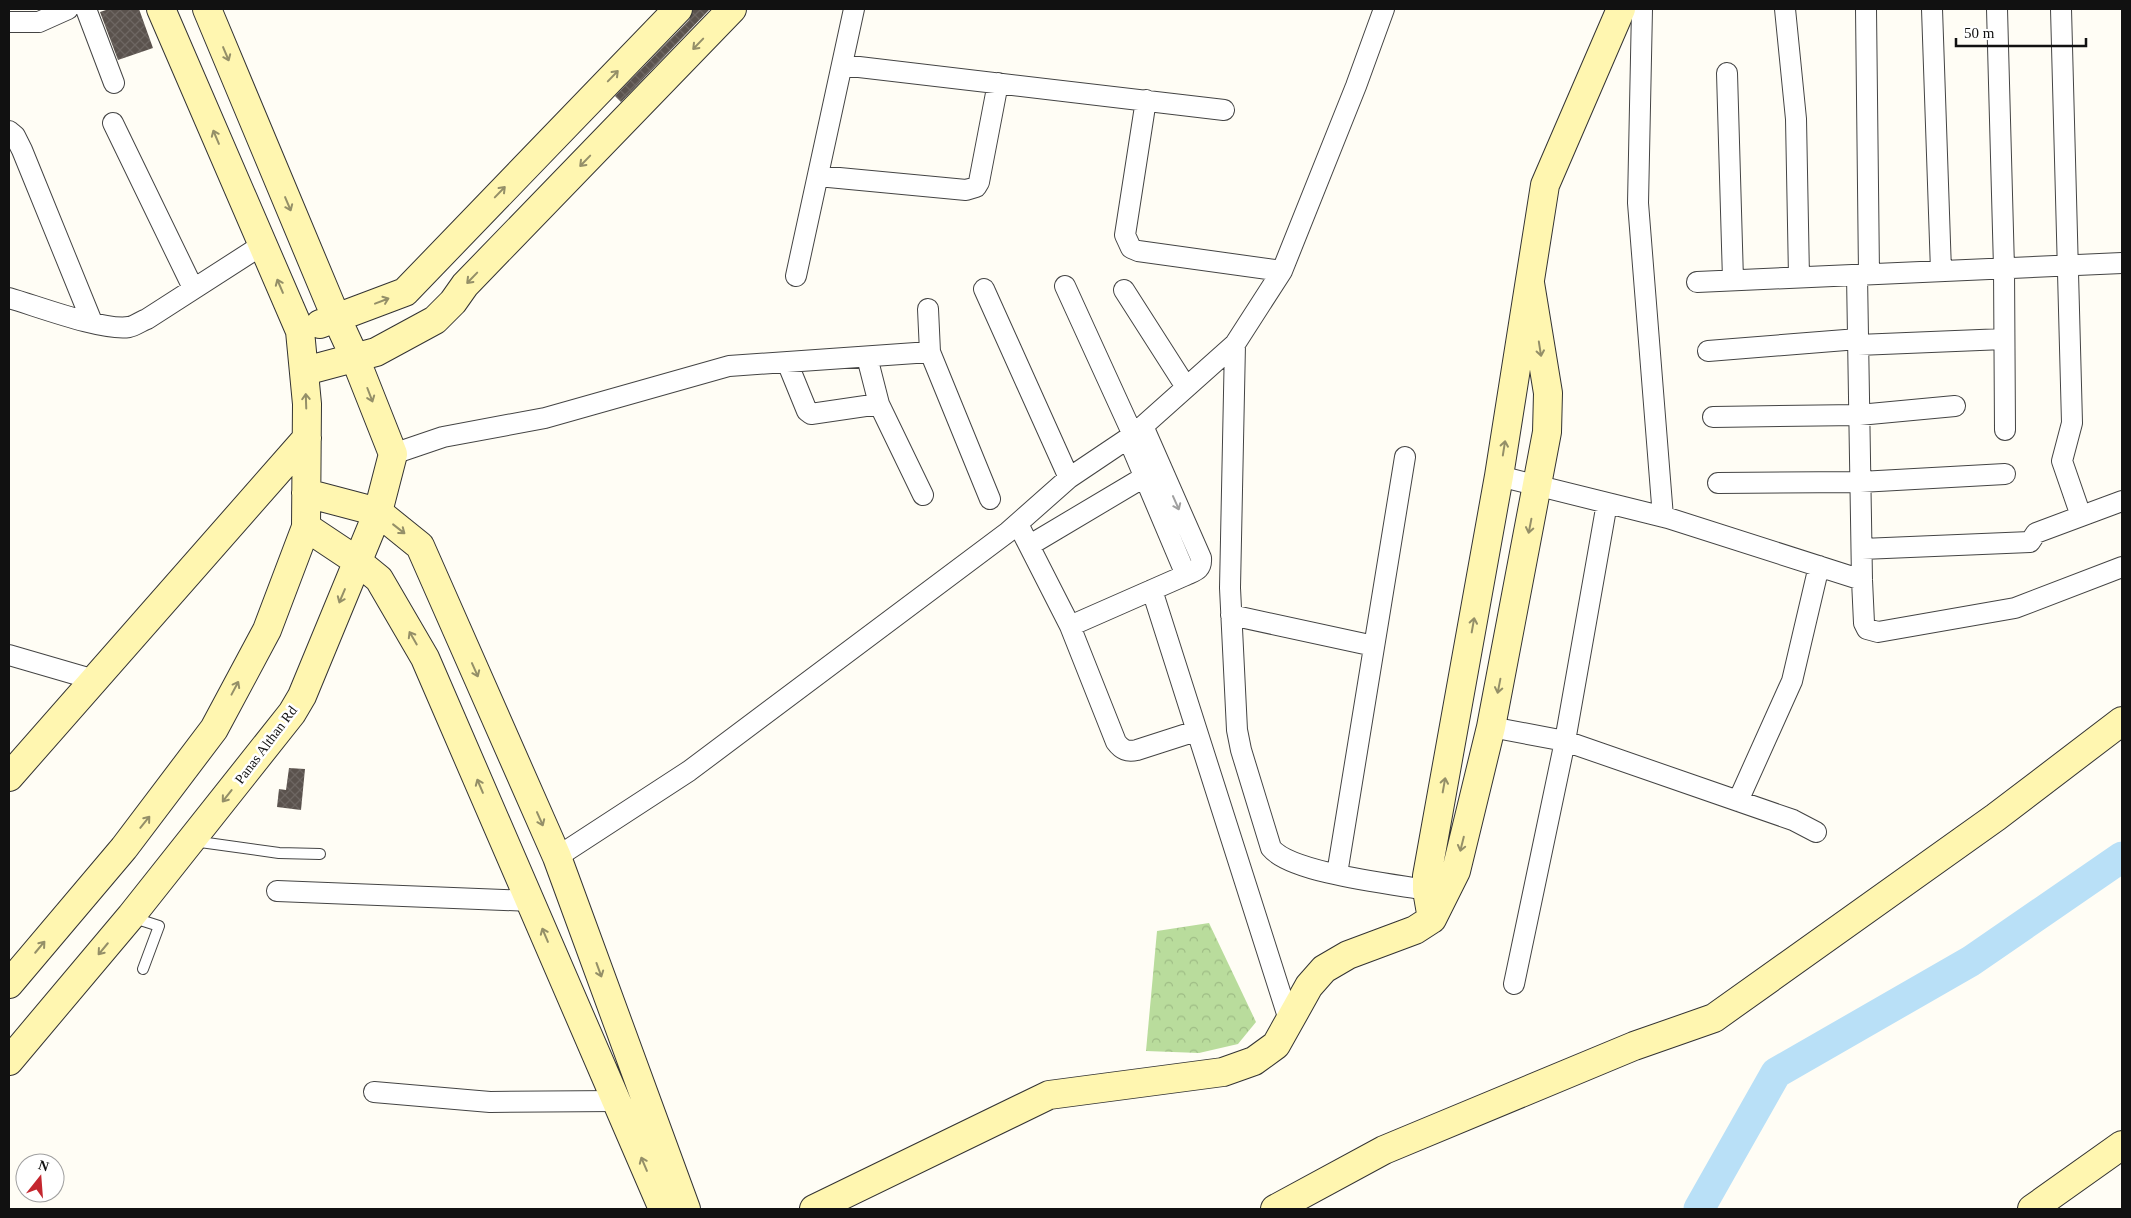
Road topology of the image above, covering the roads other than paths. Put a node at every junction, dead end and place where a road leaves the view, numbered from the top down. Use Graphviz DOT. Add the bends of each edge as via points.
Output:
graph roads {
  1 [pos="68,9"];
  2 [pos="86,9"];
  3 [pos="161,9"];
  4 [pos="207,9"];
  5 [pos="678,9"];
  6 [pos="732,9"];
  7 [pos="854,9"];
  8 [pos="1384,9"];
  9 [pos="1621,9"];
  10 [pos="1642,9"];
  11 [pos="1785,9"];
  12 [pos="1866,9"];
  13 [pos="1932,9"];
  14 [pos="1997,9"];
  15 [pos="2061,9"];
  16 [pos="9,22"];
  17 [pos="842,65"];
  18 [pos="1727,73"];
  19 [pos="114,83"];
  20 [pos="998,83"];
  21 [pos="1146,100"];
  22 [pos="1224,110"];
  23 [pos="113,123"];
  24 [pos="9,131"];
  25 [pos="818,176"];
  26 [pos="262,245"];
  27 [pos="2122,263"];
  28 [pos="2069,265"];
  29 [pos="2004,268"];
  30 [pos="1282,271"];
  31 [pos="1941,271"];
  32 [pos="1863,275"];
  33 [pos="796,276"];
  34 [pos="1798,277"];
  35 [pos="1733,280"];
  36 [pos="1697,282"];
  37 [pos="1530,283"];
  38 [pos="1065,286"];
  39 [pos="193,288"];
  40 [pos="984,289"];
  41 [pos="1124,290"];
  42 [pos="9,298"];
  43 [pos="928,309"];
  44 [pos="336,318"];
  45 [pos="92,322"];
  46 [pos="300,331"];
  47 [pos="2004,339"];
  48 [pos="1858,342"];
  49 [pos="1235,344"];
  50 [pos="1708,351"];
  51 [pos="930,352"];
  52 [pos="867,357"];
  53 [pos="356,358"];
  54 [pos="788,362"];
  55 [pos="305,371"];
  56 [pos="1186,387"];
  57 [pos="879,404"];
  58 [pos="1955,406"];
  59 [pos="1859,415"];
  60 [pos="1714,417"];
  61 [pos="2005,430"];
  62 [pos="1135,433"];
  63 [pos="307,438"];
  64 [pos="393,454"];
  65 [pos="1405,457"];
  66 [pos="1152,472"];
  67 [pos="2005,474"];
  68 [pos="1499,476"];
  69 [pos="1069,478"];
  70 [pos="1860,482"];
  71 [pos="1718,483"];
  72 [pos="1538,486"];
  73 [pos="306,492"];
  74 [pos="924,495"];
  75 [pos="990,499"];
  76 [pos="2122,501"];
  77 [pos="1607,503"];
  78 [pos="378,512"];
  79 [pos="2081,516"];
  80 [pos="1663,517"];
  81 [pos="1018,524"];
  82 [pos="306,527"];
  83 [pos="1030,545"];
  84 [pos="1862,550"];
  85 [pos="357,561"];
  86 [pos="1819,566"];
  87 [pos="2122,567"];
  88 [pos="1862,580"];
  89 [pos="1152,590"];
  90 [pos="1231,615"];
  91 [pos="1070,626"];
  92 [pos="1374,646"];
  93 [pos="9,655"];
  94 [pos="95,680"];
  95 [pos="2122,721"];
  96 [pos="1491,727"];
  97 [pos="1196,731"];
  98 [pos="1566,741"];
  99 [pos="9,777"];
  100 [pos="1738,801"];
  101 [pos="1816,832"];
  102 [pos="192,841"];
  103 [pos="320,854"];
  104 [pos="557,857"];
  105 [pos="1337,874"];
  106 [pos="1426,890"];
  107 [pos="277,892"];
  108 [pos="531,901"];
  109 [pos="131,916"];
  110 [pos="1432,919"];
  111 [pos="143,968"];
  112 [pos="9,984"];
  113 [pos="1514,984"];
  114 [pos="1290,1023"];
  115 [pos="9,1061"];
  116 [pos="374,1092"];
  117 [pos="616,1101"];
  118 [pos="2122,1145"];
  119 [pos="663,1209"];
  120 [pos="686,1209"];
  121 [pos="814,1209"];
  122 [pos="1275,1209"];
  123 [pos="2032,1209"];
  1 -- 16 [label="street" via="38,22"];
  2 -- 19 [label="street"];
  26 -- 3 [label="street, one-way"];
  4 -- 44 [label="street, one-way"];
  44 -- 5 [label="street, one-way" via="405,292"];
  6 -- 53 [label="street, one-way" via="435,320 376,352"];
  7 -- 17 [label="street"];
  8 -- 30 [label="street"];
  9 -- 37 [label="street" via="1545,186"];
  10 -- 80 [label="street" via="1638,203"];
  11 -- 34 [label="street" via="1796,119"];
  12 -- 32 [label="street"];
  13 -- 31 [label="street"];
  14 -- 29 [label="street"];
  15 -- 28 [label="street"];
  17 -- 20 [label="street"];
  17 -- 25 [label="street"];
  18 -- 35 [label="street"];
  20 -- 21 [label="street"];
  20 -- 25 [label="street" via="976,187 966,190"];
  21 -- 22 [label="street"];
  21 -- 30 [label="street" via="1125,235 1131,248"];
  23 -- 39 [label="street"];
  24 -- 45 [label="street" via="22,150"];
  25 -- 33 [label="street"];
  26 -- 39 [label="street"];
  46 -- 26 [label="street, one-way"];
  27 -- 28 [label="street"];
  28 -- 29 [label="street"];
  28 -- 79 [label="street" via="2072,423 2062,461"];
  29 -- 31 [label="street"];
  29 -- 47 [label="street"];
  30 -- 49 [label="street"];
  31 -- 32 [label="street"];
  32 -- 34 [label="street"];
  32 -- 48 [label="street"];
  34 -- 35 [label="street"];
  35 -- 36 [label="street"];
  68 -- 37 [label="street, one-way"];
  37 -- 72 [label="street, one-way" via="1549,413"];
  38 -- 62 [label="street"];
  39 -- 45 [label="street" via="147,319 130,326"];
  40 -- 69 [label="street"];
  41 -- 56 [label="street"];
  42 -- 45 [label="street"];
  43 -- 51 [label="street"];
  44 -- 46 [label="street"];
  44 -- 53 [label="street"];
  46 -- 55 [label="street"];
  47 -- 48 [label="street"];
  47 -- 61 [label="street"];
  48 -- 50 [label="street"];
  48 -- 59 [label="street"];
  49 -- 56 [label="street"];
  49 -- 90 [label="street"];
  51 -- 52 [label="street"];
  51 -- 75 [label="street"];
  52 -- 54 [label="street"];
  52 -- 57 [label="street"];
  53 -- 55 [label="street"];
  53 -- 64 [label="street, one-way"];
  54 -- 57 [label="street" via="811,414"];
  54 -- 64 [label="street" via="729,366 544,418 443,437"];
  63 -- 55 [label="street, one-way"];
  56 -- 62 [label="street"];
  57 -- 74 [label="street"];
  58 -- 59 [label="street"];
  59 -- 60 [label="street"];
  59 -- 70 [label="street"];
  62 -- 66 [label="street"];
  62 -- 69 [label="street"];
  63 -- 73 [label="street"];
  63 -- 94 [label="street"];
  64 -- 78 [label="street, Panas Althan Rd"];
  65 -- 92 [label="street"];
  66 -- 83 [label="street"];
  66 -- 89 [label="street" via="1201,558 1198,570"];
  67 -- 70 [label="street"];
  68 -- 72 [label="street"];
  106 -- 68 [label="street, one-way"];
  69 -- 81 [label="street"];
  70 -- 71 [label="street"];
  70 -- 84 [label="street"];
  72 -- 77 [label="street"];
  72 -- 96 [label="street, one-way"];
  73 -- 78 [label="street"];
  73 -- 82 [label="street"];
  76 -- 79 [label="street"];
  77 -- 80 [label="street"];
  77 -- 98 [label="street"];
  78 -- 85 [label="street, Panas Althan Rd"];
  78 -- 104 [label="street, one-way" via="420,546"];
  79 -- 84 [label="street" via="2036,532 2030,542"];
  80 -- 86 [label="street"];
  81 -- 83 [label="street"];
  81 -- 104 [label="street" via="690,771"];
  82 -- 85 [label="street"];
  112 -- 82 [label="street, one-way" via="124,848 214,729 267,630"];
  83 -- 91 [label="street"];
  84 -- 88 [label="street"];
  85 -- 102 [label="street, Panas Althan Rd, one-way" via="302,696 292,713"];
  108 -- 85 [label="street, one-way" via="425,658 379,579"];
  86 -- 88 [label="street"];
  86 -- 100 [label="street" via="1792,681"];
  87 -- 88 [label="street" via="2015,608 1878,632 1867,629 1864,623"];
  89 -- 91 [label="street"];
  89 -- 97 [label="street"];
  90 -- 92 [label="street"];
  90 -- 105 [label="street" via="1237,730 1272,848 1284,860"];
  91 -- 97 [label="street" via="1116,742 1122,749 1129,752"];
  92 -- 105 [label="street"];
  93 -- 94 [label="street"];
  94 -- 99 [label="street"];
  95 -- 122 [label="street" via="1990,821 1714,1018 1634,1046 1384,1150"];
  96 -- 98 [label="street"];
  96 -- 110 [label="street, one-way" via="1456,871"];
  97 -- 114 [label="street"];
  98 -- 100 [label="street"];
  98 -- 113 [label="street"];
  100 -- 101 [label="street"];
  102 -- 103 [label="lane" via="278,853"];
  102 -- 109 [label="street, Panas Althan Rd"];
  104 -- 120 [label="street, one-way"];
  105 -- 106 [label="street"];
  106 -- 110 [label="street"];
  107 -- 108 [label="street"];
  117 -- 108 [label="street, one-way"];
  109 -- 111 [label="lane" via="158,926"];
  109 -- 115 [label="street, Panas Althan Rd, one-way"];
  110 -- 114 [label="street" via="1415,930 1348,955 1324,969 1309,986"];
  114 -- 121 [label="street" via="1276,1045 1238,1068 1049,1095"];
  116 -- 117 [label="street" via="490,1102"];
  119 -- 117 [label="street, one-way"];
  118 -- 123 [label="street"];
}
